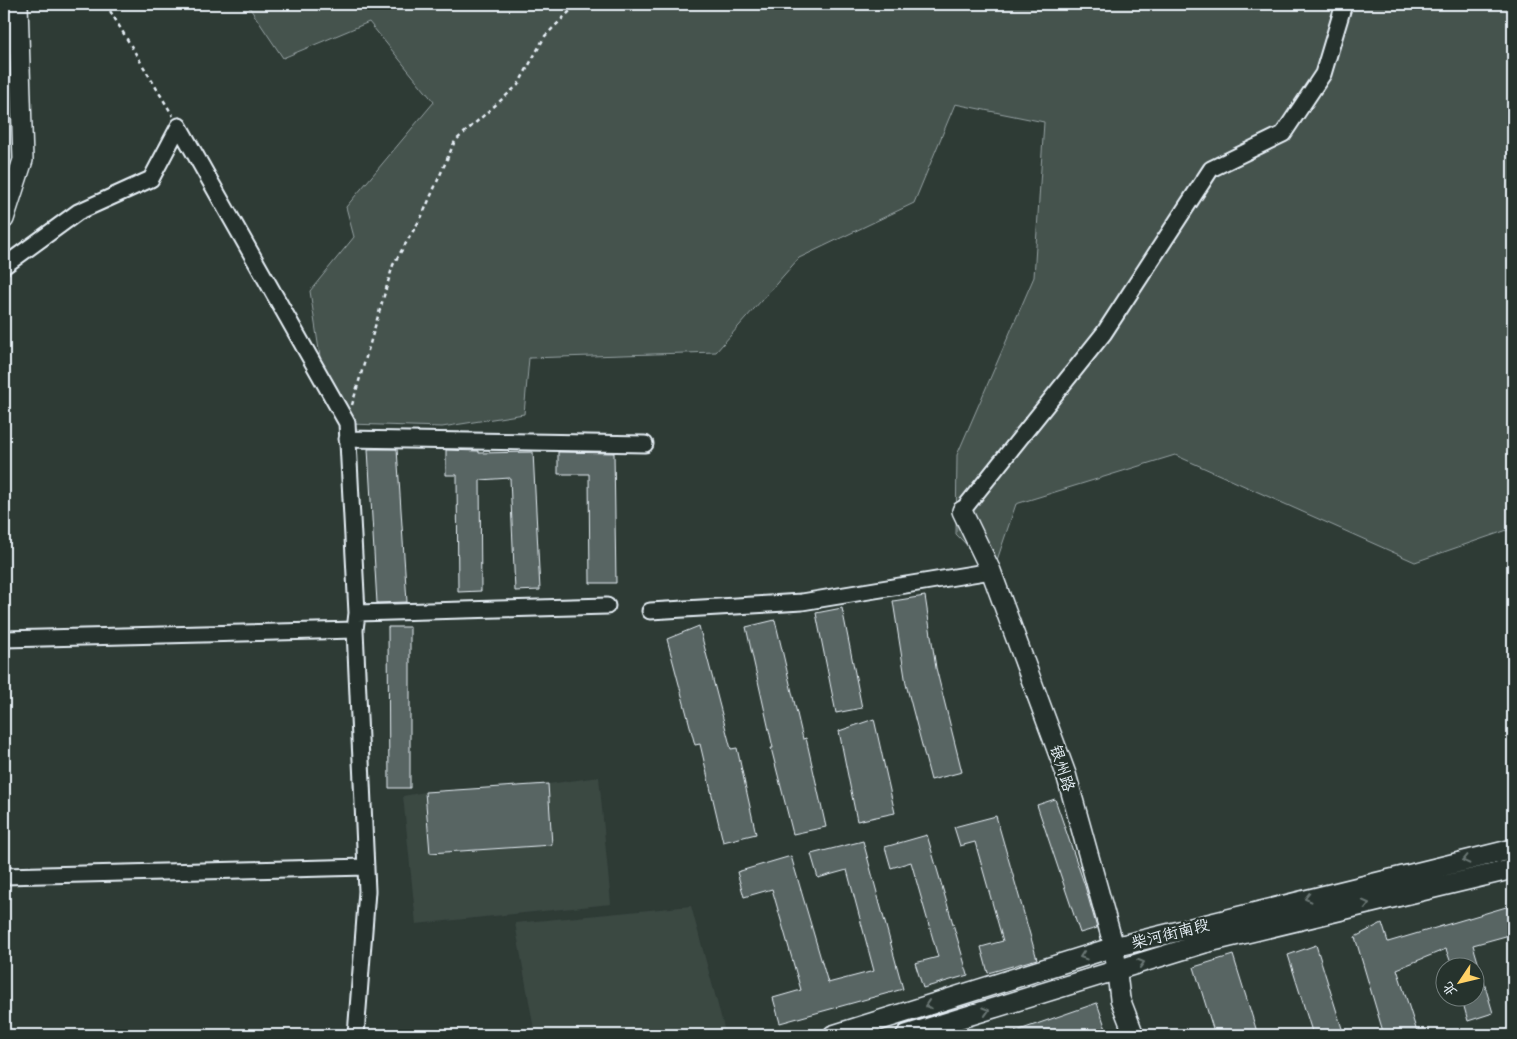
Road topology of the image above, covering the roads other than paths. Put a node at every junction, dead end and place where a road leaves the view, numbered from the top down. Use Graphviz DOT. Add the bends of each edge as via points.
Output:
graph roads {
  1 [pos="18,4"];
  2 [pos="1344,4"];
  3 [pos="4,219"];
  4 [pos="4,266"];
  5 [pos="347,439"];
  6 [pos="645,444"];
  7 [pos="962,511"];
  8 [pos="990,571"];
  9 [pos="607,606"];
  10 [pos="650,610"];
  11 [pos="357,613"];
  12 [pos="356,630"];
  13 [pos="4,639"];
  14 [pos="1513,849"];
  15 [pos="366,867"];
  16 [pos="1513,869"];
  17 [pos="4,876"];
  18 [pos="1114,946"];
  19 [pos="1117,970"];
  20 [pos="356,1035"];
  21 [pos="833,1035"];
  22 [pos="906,1035"];
  23 [pos="1134,1035"];
  1 -- 3 [label="main road" via="24,160"];
  2 -- 7 [label="street" via="1323,74 1284,134 1211,169 1104,333"];
  4 -- 5 [label="street" via="78,212 151,179 179,126 347,423"];
  5 -- 6 [label="street"];
  5 -- 11 [label="street"];
  7 -- 8 [label="main road, 银州路"];
  8 -- 10 [label="street" via="802,602"];
  8 -- 18 [label="main road, 银州路" via="1066,774"];
  9 -- 11 [label="street"];
  11 -- 12 [label="street"];
  12 -- 13 [label="street"];
  12 -- 15 [label="street"];
  14 -- 18 [label="main road, 柴河街南段, one-way"];
  15 -- 17 [label="street"];
  15 -- 20 [label="street"];
  19 -- 16 [label="main road, 柴河街南段, one-way" via="1205,944"];
  18 -- 19 [label="main road, 银州路"];
  18 -- 21 [label="main road, 柴河街南段, one-way"];
  22 -- 19 [label="main road, 柴河街南段, one-way"];
  19 -- 23 [label="main road, 银州路" via="1120,999"];
}
